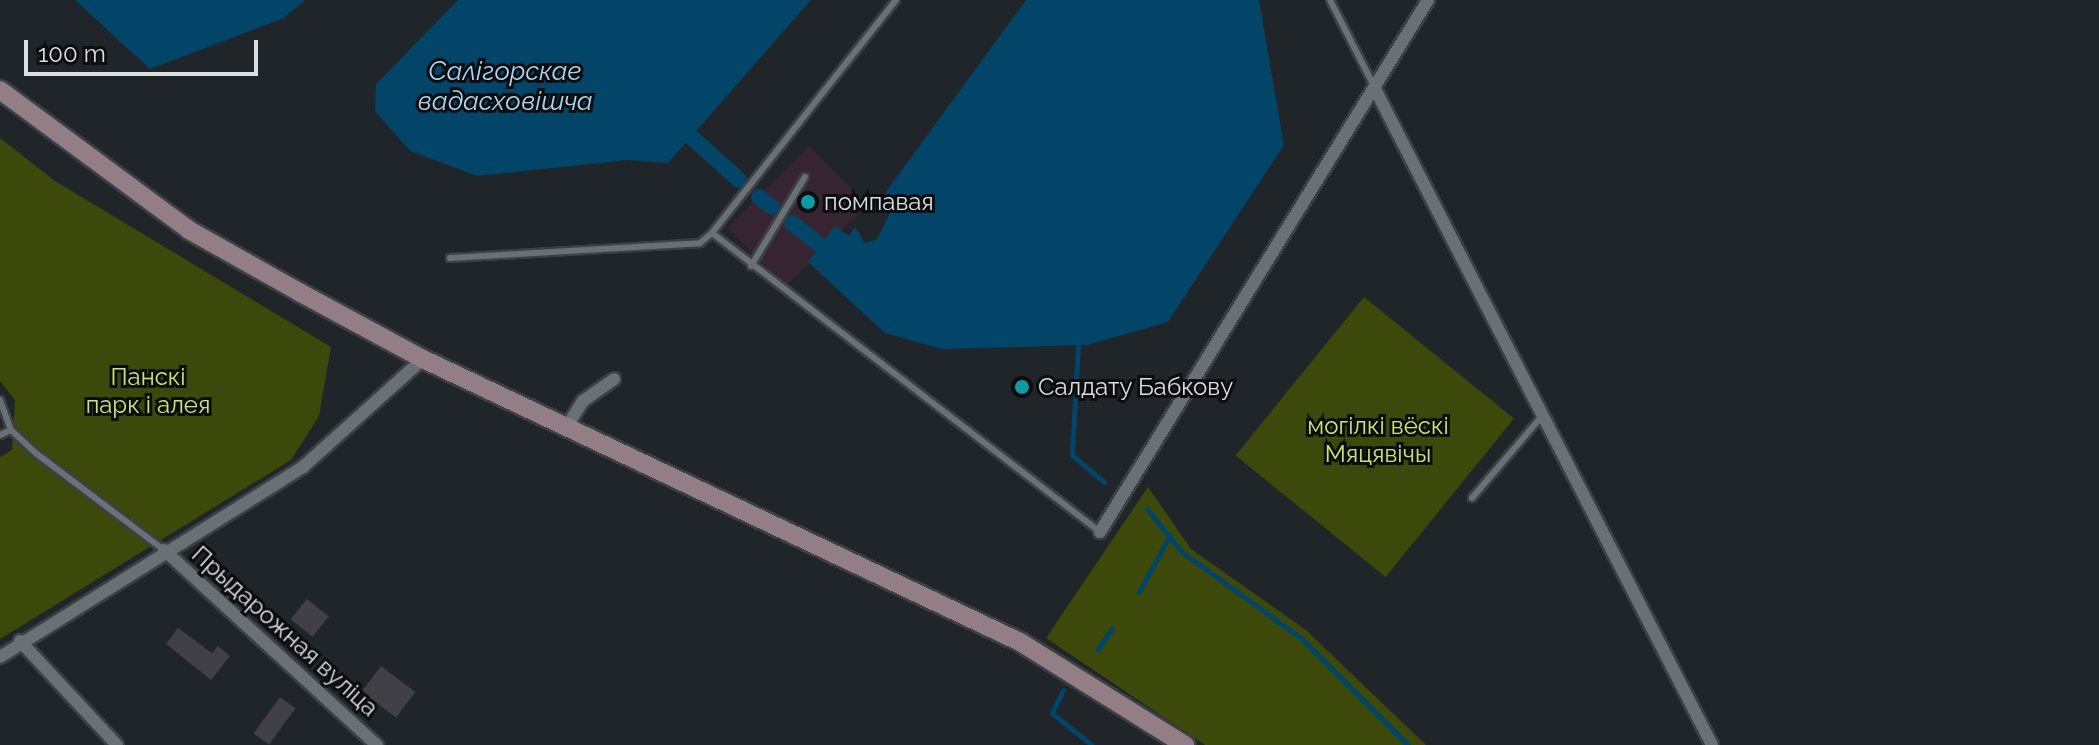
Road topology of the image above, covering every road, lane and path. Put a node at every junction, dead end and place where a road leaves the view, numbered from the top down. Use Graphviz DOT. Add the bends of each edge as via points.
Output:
graph roads {
  1 [pos="896,0"];
  2 [pos="1330,0"];
  3 [pos="1428,0"];
  4 [pos="1375,89"];
  5 [pos="0,90"];
  6 [pos="805,177"];
  7 [pos="712,233"];
  8 [pos="450,258"];
  9 [pos="751,266"];
  10 [pos="423,359"];
  11 [pos="614,379"];
  12 [pos="0,400"];
  13 [pos="1546,413"];
  14 [pos="566,428"];
  15 [pos="11,430"];
  16 [pos="0,435"];
  17 [pos="1472,498"];
  18 [pos="1100,532"];
  19 [pos="164,550"];
  20 [pos="20,641"];
  21 [pos="0,657"];
  22 [pos="117,745"];
  23 [pos="377,745"];
  24 [pos="1185,745"];
  25 [pos="1712,745"];
  1 -- 7 [label="lane"];
  2 -- 4 [label="lane"];
  3 -- 4 [label="street"];
  4 -- 13 [label="street"];
  4 -- 18 [label="street"];
  5 -- 10 [label="main road" via="189,230"];
  6 -- 9 [label="lane"];
  7 -- 8 [label="lane" via="700,243"];
  7 -- 9 [label="lane"];
  9 -- 18 [label="lane"];
  10 -- 14 [label="main road"];
  10 -- 19 [label="street" via="303,467"];
  11 -- 14 [label="street" via="583,401"];
  12 -- 15 [label="lane"];
  13 -- 17 [label="lane" via="1526,426"];
  13 -- 25 [label="street"];
  14 -- 24 [label="main road" via="1020,642"];
  15 -- 16 [label="lane"];
  15 -- 19 [label="lane"];
  19 -- 20 [label="street"];
  19 -- 23 [label="street, Прыдарожная вуліца"];
  20 -- 21 [label="street"];
  20 -- 22 [label="street"];
}
